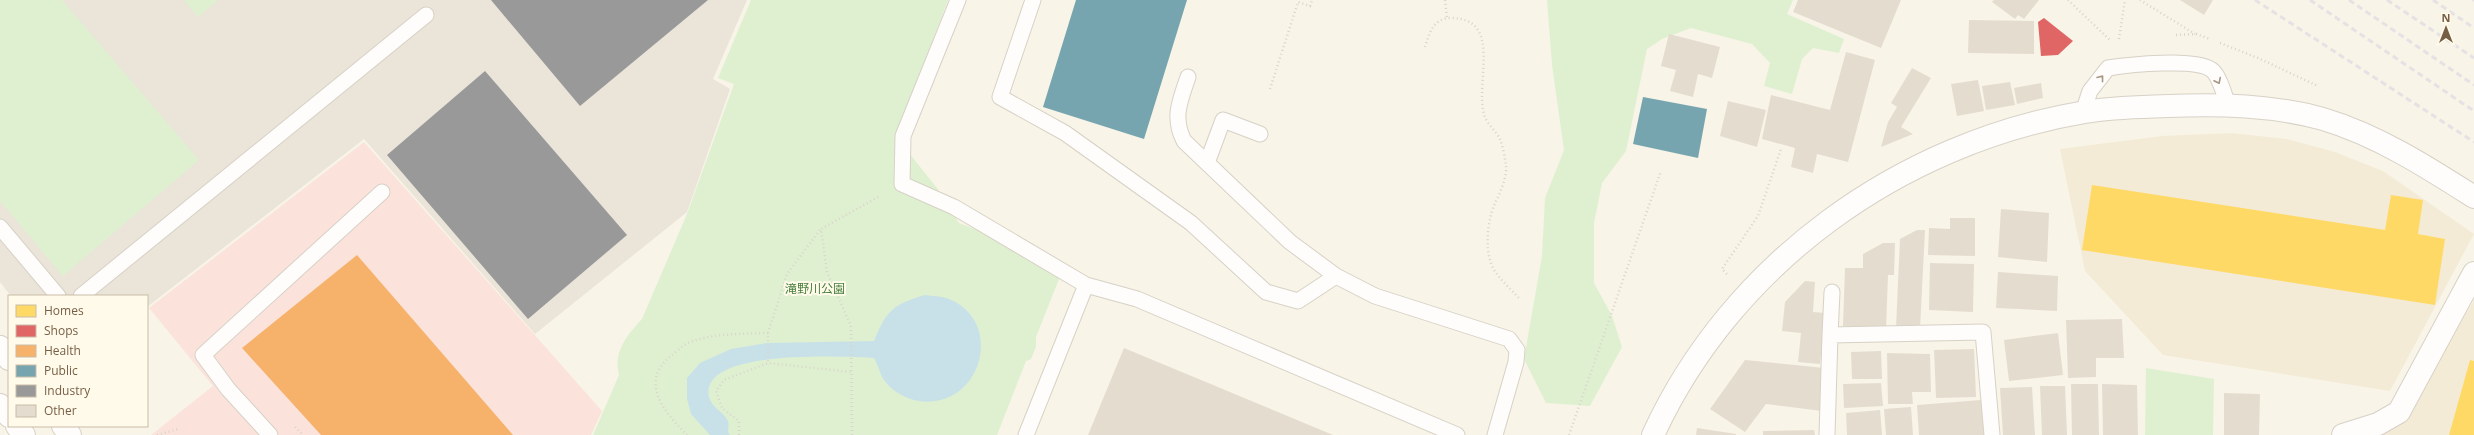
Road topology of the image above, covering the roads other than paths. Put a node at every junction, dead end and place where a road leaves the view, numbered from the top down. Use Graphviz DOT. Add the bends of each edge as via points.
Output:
graph roads {
  1 [pos="958,0"];
  2 [pos="1034,0"];
  3 [pos="426,15"];
  4 [pos="1188,77"];
  5 [pos="2228,105"];
  6 [pos="2083,112"];
  7 [pos="1260,134"];
  8 [pos="1207,163"];
  9 [pos="382,192"];
  10 [pos="2474,197"];
  11 [pos="0,227"];
  12 [pos="2474,274"];
  13 [pos="1336,276"];
  14 [pos="1086,285"];
  15 [pos="1832,292"];
  16 [pos="57,295"];
  17 [pos="82,295"];
  18 [pos="1830,336"];
  19 [pos="0,405"];
  20 [pos="8,415"];
  21 [pos="18,427"];
  22 [pos="64,427"];
  23 [pos="24,435"];
  24 [pos="70,435"];
  25 [pos="270,435"];
  26 [pos="1026,435"];
  27 [pos="1457,435"];
  28 [pos="1495,435"];
  29 [pos="1653,435"];
  30 [pos="1827,435"];
  31 [pos="1992,435"];
  32 [pos="2343,435"];
  1 -- 14 [label="lane" via="903,136 902,184 954,207"];
  2 -- 13 [label="lane" via="1000,97 1065,133 1191,223 1266,292 1298,301"];
  3 -- 17 [label="lane"];
  4 -- 8 [label="lane" via="1178,108 1177,128 1184,141"];
  5 -- 6 [label="street" via="2112,108"];
  6 -- 5 [label="lane, one-way" via="2090,91 2108,68 2129,65 2200,64 2213,70"];
  5 -- 10 [label="street" via="2285,111 2323,119 2409,157"];
  6 -- 29 [label="street" via="1993,135 1930,159 1883,184 1826,223 1760,281 1707,342 1676,390"];
  7 -- 8 [label="lane" via="1224,120"];
  8 -- 13 [label="lane" via="1290,242"];
  9 -- 25 [label="lane" via="203,355 228,389"];
  11 -- 16 [label="lane"];
  12 -- 32 [label="street" via="2398,412 2378,424"];
  13 -- 28 [label="lane" via="1375,296 1509,340 1517,350 1516,362"];
  14 -- 26 [label="lane"];
  14 -- 27 [label="lane" via="1137,299"];
  15 -- 18 [label="lane"];
  18 -- 30 [label="lane"];
  18 -- 31 [label="lane" via="1984,332"];
  19 -- 20 [label="street"];
  21 -- 23 [label="street"];
  22 -- 24 [label="street"];
}
